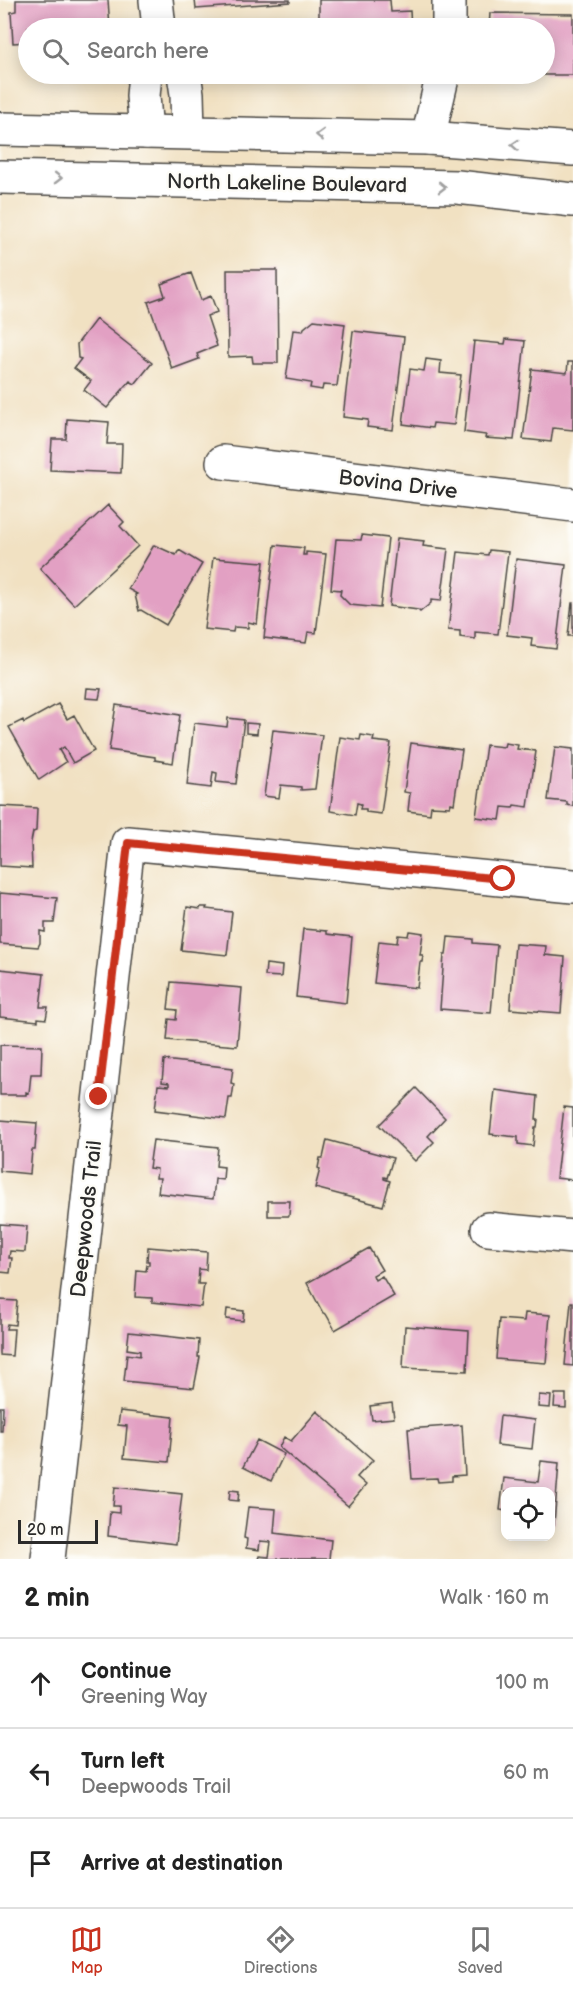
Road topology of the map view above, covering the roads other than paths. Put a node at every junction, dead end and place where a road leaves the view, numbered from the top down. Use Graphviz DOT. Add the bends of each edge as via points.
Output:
graph roads {
  1 [pos="156,0"];
  2 [pos="449,0"];
  3 [pos="158,18"];
  4 [pos="449,18"];
  5 [pos="145,84"];
  6 [pos="186,84"];
  7 [pos="441,84"];
  8 [pos="0,129"];
  9 [pos="146,132"];
  10 [pos="188,132"];
  11 [pos="428,138"];
  12 [pos="573,149"];
  13 [pos="0,177"];
  14 [pos="573,200"];
  15 [pos="223,462"];
  16 [pos="573,505"];
  17 [pos="573,886"];
  18 [pos="488,1229"];
  19 [pos="573,1237"];
  20 [pos="48,1559"];
  1 -- 3 [label="street"];
  2 -- 4 [label="street"];
  5 -- 9 [label="street"];
  6 -- 10 [label="street"];
  7 -- 11 [label="street"];
  8 -- 9 [label="street"];
  9 -- 10 [label="street"];
  11 -- 10 [label="street, one-way"];
  12 -- 11 [label="street, one-way"];
  13 -- 14 [label="street, North Lakeline Boulevard, one-way" via="457,187"];
  15 -- 16 [label="street, Bovina Drive"];
  17 -- 20 [label="street, Deepwoods Trail" via="128,843"];
  18 -- 19 [label="street"];
}
